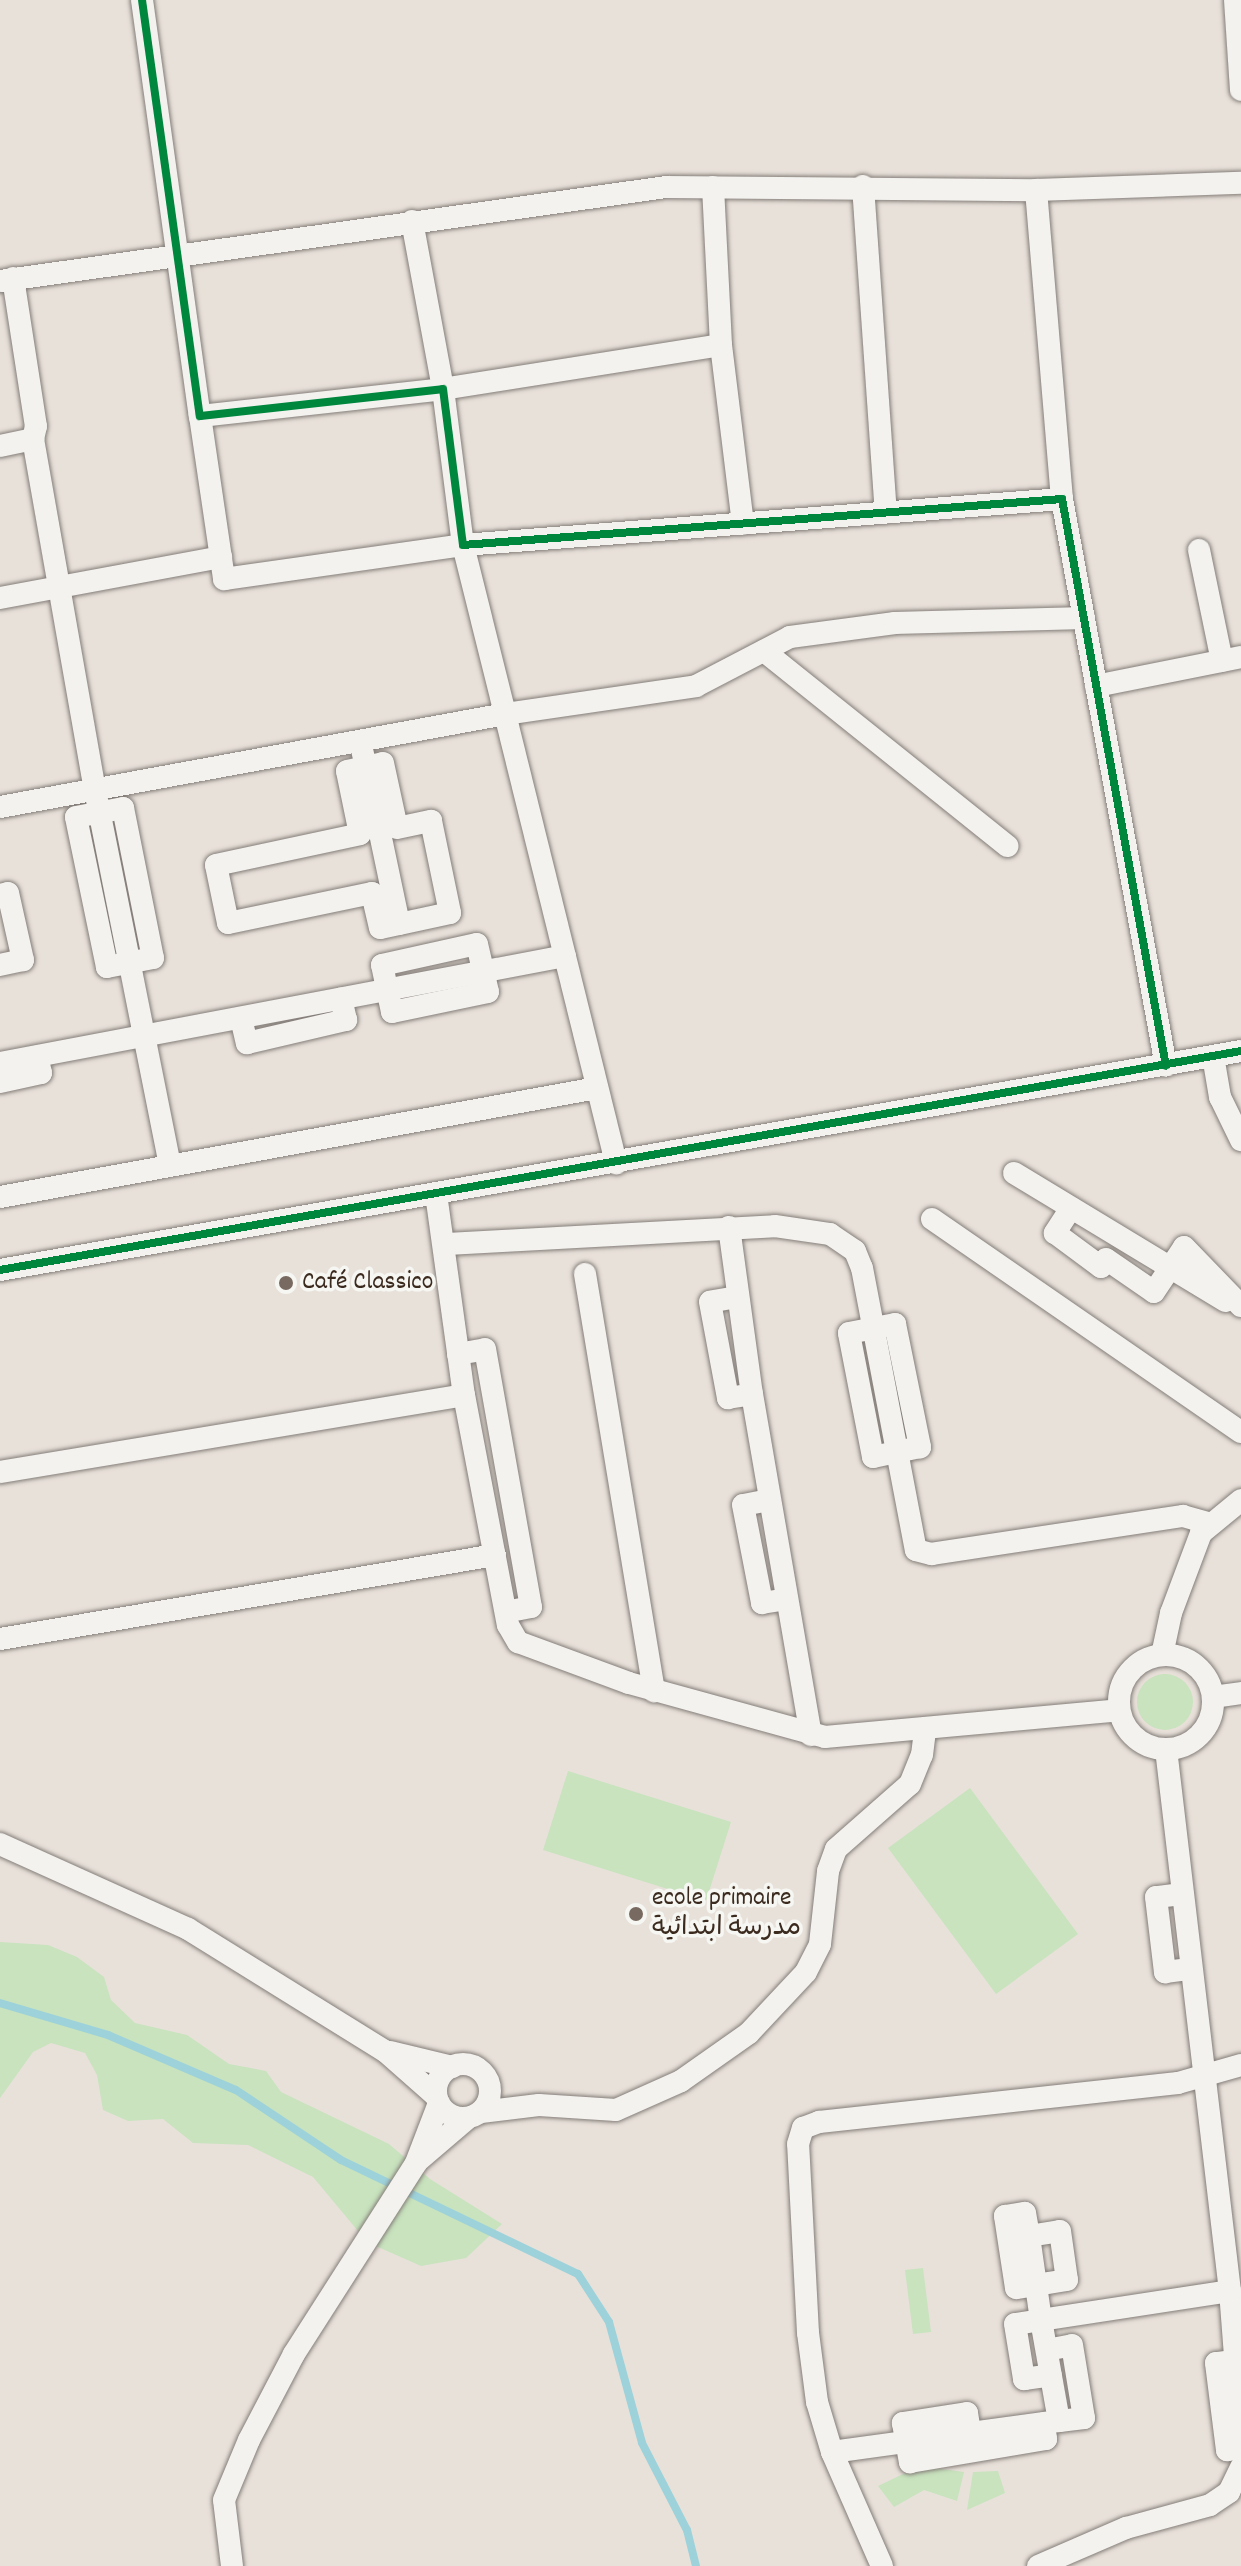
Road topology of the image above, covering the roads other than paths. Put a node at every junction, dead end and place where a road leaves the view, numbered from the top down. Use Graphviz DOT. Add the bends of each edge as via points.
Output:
graph roads {
  1 [pos="142,0"];
  2 [pos="1235,0"];
  3 [pos="1241,90"];
  4 [pos="1241,183"];
  5 [pos="863,186"];
  6 [pos="713,187"];
  7 [pos="1036,190"];
  8 [pos="412,221"];
  9 [pos="177,252"];
  10 [pos="7,280"];
  11 [pos="721,345"];
  12 [pos="443,389"];
  13 [pos="200,416"];
  14 [pos="33,439"];
  15 [pos="0,446"];
  16 [pos="1062,499"];
  17 [pos="886,512"];
  18 [pos="743,524"];
  19 [pos="463,545"];
  20 [pos="1199,550"];
  21 [pos="221,557"];
  22 [pos="60,589"];
  23 [pos="0,598"];
  24 [pos="1084,618"];
  25 [pos="764,651"];
  26 [pos="1231,659"];
  27 [pos="1096,686"];
  28 [pos="505,714"];
  29 [pos="360,741"];
  30 [pos="366,767"];
  31 [pos="95,790"];
  32 [pos="0,807"];
  33 [pos="99,812"];
  34 [pos="1007,846"];
  35 [pos="0,895"];
  36 [pos="399,924"];
  37 [pos="565,956"];
  38 [pos="130,963"];
  39 [pos="0,965"];
  40 [pos="483,971"];
  41 [pos="387,990"];
  42 [pos="145,1036"];
  43 [pos="1241,1051"];
  44 [pos="37,1056"];
  45 [pos="1213,1056"];
  46 [pos="0,1063"];
  47 [pos="1166,1066"];
  48 [pos="0,1082"];
  49 [pos="597,1088"];
  50 [pos="1241,1140"];
  51 [pos="616,1163"];
  52 [pos="170,1166"];
  53 [pos="1014,1173"];
  54 [pos="436,1194"];
  55 [pos="0,1197"];
  56 [pos="1071,1208"];
  57 [pos="932,1219"];
  58 [pos="729,1227"];
  59 [pos="447,1244"];
  60 [pos="1169,1267"];
  61 [pos="0,1270"];
  62 [pos="585,1274"];
  63 [pos="1241,1308"];
  64 [pos="872,1328"];
  65 [pos="458,1354"];
  66 [pos="464,1395"];
  67 [pos="1241,1432"];
  68 [pos="895,1452"];
  69 [pos="0,1472"];
  70 [pos="1241,1500"];
  71 [pos="1208,1523"];
  72 [pos="495,1555"];
  73 [pos="506,1612"];
  74 [pos="0,1639"];
  75 [pos="1162,1655"];
  76 [pos="654,1691"];
  77 [pos="1241,1693"];
  78 [pos="1213,1697"];
  79 [pos="1119,1710"];
  80 [pos="925,1729"];
  81 [pos="811,1735"];
  82 [pos="1166,1749"];
  83 [pos="0,1844"];
  84 [pos="385,2051"];
  85 [pos="1241,2065"];
  86 [pos="452,2067"];
  87 [pos="1202,2075"];
  88 [pos="487,2080"];
  89 [pos="438,2099"];
  90 [pos="539,2105"];
  91 [pos="474,2115"];
  92 [pos="412,2171"];
  93 [pos="1029,2236"];
  94 [pos="1036,2285"];
  95 [pos="1230,2291"];
  96 [pos="1041,2320"];
  97 [pos="1047,2350"];
  98 [pos="1237,2361"];
  99 [pos="1051,2375"];
  100 [pos="1240,2409"];
  101 [pos="1051,2422"];
  102 [pos="1241,2433"];
  103 [pos="906,2441"];
  104 [pos="1241,2448"];
  105 [pos="832,2452"];
  106 [pos="1241,2467"];
  107 [pos="232,2566"];
  108 [pos="882,2566"];
  109 [pos="1038,2566"];
  1 -- 9 [label="street"];
  2 -- 3 [label="street"];
  4 -- 7 [label="street"];
  5 -- 6 [label="street"];
  5 -- 7 [label="street"];
  5 -- 17 [label="street"];
  6 -- 8 [label="street" via="666,187"];
  6 -- 11 [label="street"];
  7 -- 16 [label="street"];
  8 -- 9 [label="street"];
  8 -- 12 [label="street"];
  9 -- 10 [label="street"];
  9 -- 13 [label="street"];
  10 -- 14 [label="street" via="36,426"];
  11 -- 12 [label="street"];
  11 -- 18 [label="street"];
  12 -- 13 [label="street"];
  12 -- 19 [label="street"];
  13 -- 21 [label="street"];
  14 -- 15 [label="street"];
  14 -- 22 [label="street"];
  16 -- 17 [label="street"];
  16 -- 24 [label="street"];
  17 -- 18 [label="street"];
  18 -- 19 [label="street"];
  19 -- 21 [label="street" via="224,579"];
  19 -- 28 [label="street"];
  20 -- 26 [label="street"];
  21 -- 22 [label="street"];
  22 -- 23 [label="street"];
  22 -- 31 [label="street"];
  24 -- 25 [label="street" via="895,623 790,637"];
  24 -- 27 [label="street"];
  25 -- 28 [label="street" via="696,686"];
  25 -- 34 [label="street"];
  26 -- 27 [label="street"];
  27 -- 47 [label="street"];
  28 -- 29 [label="street"];
  28 -- 37 [label="street"];
  29 -- 30 [label="street"];
  29 -- 31 [label="street"];
  30 -- 36 [label="street"];
  30 -- 36 [label="street" via="383,763 397,828 431,821 450,913"];
  30 -- 36 [label="street" via="347,771 360,834 216,865 228,923 372,893 380,928"];
  31 -- 32 [label="street"];
  31 -- 33 [label="street"];
  33 -- 38 [label="street" via="76,817 79,832 107,967"];
  33 -- 38 [label="street" via="123,808 153,958"];
  35 -- 39 [label="street" via="8,893 23,960"];
  37 -- 40 [label="street"];
  37 -- 49 [label="street"];
  38 -- 42 [label="street"];
  40 -- 41 [label="street" via="488,992 392,1012"];
  40 -- 41 [label="street" via="477,944 382,965"];
  41 -- 42 [label="street" via="341,999 346,1020 247,1043 241,1018"];
  42 -- 44 [label="street"];
  42 -- 52 [label="street"];
  43 -- 45 [label="street"];
  44 -- 46 [label="street"];
  44 -- 48 [label="street" via="41,1073"];
  45 -- 47 [label="street"];
  45 -- 50 [label="street" via="1220,1097"];
  47 -- 51 [label="street"];
  49 -- 51 [label="street"];
  49 -- 52 [label="street"];
  51 -- 54 [label="street"];
  52 -- 55 [label="street"];
  53 -- 56 [label="street"];
  54 -- 59 [label="street"];
  54 -- 61 [label="street"];
  56 -- 60 [label="street"];
  56 -- 60 [label="street" via="1055,1233 1101,1267 1106,1259 1154,1292"];
  57 -- 67 [label="street"];
  58 -- 59 [label="street"];
  58 -- 64 [label="street" via="798,1226 842,1240 855,1251 862,1268"];
  58 -- 81 [label="street" via="737,1297 710,1302 728,1398 752,1394 769,1500 743,1505 762,1603 786,1599"];
  59 -- 65 [label="street"];
  60 -- 63 [label="street" via="1184,1247"];
  62 -- 76 [label="street"];
  64 -- 68 [label="street" via="849,1333 873,1457"];
  64 -- 68 [label="street" via="895,1324 920,1447"];
  65 -- 66 [label="street"];
  65 -- 73 [label="street" via="485,1349 531,1607"];
  66 -- 69 [label="street"];
  66 -- 72 [label="street"];
  68 -- 71 [label="street" via="909,1535 921,1553 1183,1516"];
  70 -- 71 [label="street"];
  71 -- 75 [label="street" via="1192,1552"];
  72 -- 73 [label="street"];
  72 -- 74 [label="street"];
  73 -- 76 [label="street" via="518,1642 531,1651"];
  75 -- 78 [label="street" via="1196,1665"];
  75 -- 79 [label="street" via="1142,1661 1126,1675"];
  76 -- 81 [label="street"];
  77 -- 78 [label="street"];
  78 -- 82 [label="street" via="1201,1733 1189,1743"];
  79 -- 80 [label="street"];
  79 -- 82 [label="street" via="1135,1738"];
  80 -- 81 [label="street"];
  80 -- 90 [label="street" via="910,1784 836,1849 828,1871 820,1944 787,1996 749,2033 652,2098 616,2110"];
  82 -- 87 [label="street" via="1182,1894 1156,1897 1165,1972 1190,1969"];
  83 -- 84 [label="street" via="188,1929"];
  84 -- 86 [label="street"];
  84 -- 89 [label="street"];
  85 -- 87 [label="street"];
  86 -- 88 [label="street" via="472,2066"];
  86 -- 89 [label="street" via="441,2076"];
  87 -- 95 [label="street"];
  87 -- 105 [label="street" via="1178,2083 819,2122 803,2128 798,2144 808,2333 817,2402"];
  88 -- 90 [label="street"];
  88 -- 91 [label="street" via="489,2100"];
  89 -- 91 [label="street" via="447,2113"];
  89 -- 92 [label="street"];
  90 -- 91 [label="street"];
  91 -- 92 [label="street"];
  92 -- 107 [label="street" via="294,2354 249,2440 224,2500"];
  93 -- 94 [label="street"];
  93 -- 94 [label="street" via="1060,2231 1067,2280"];
  93 -- 94 [label="street" via="1025,2213 1005,2216 1016,2288"];
  94 -- 96 [label="street"];
  95 -- 96 [label="street"];
  95 -- 98 [label="street"];
  96 -- 97 [label="street"];
  96 -- 99 [label="street" via="1015,2324 1024,2379"];
  97 -- 99 [label="street"];
  97 -- 101 [label="street" via="1072,2345 1084,2418"];
  98 -- 100 [label="street"];
  98 -- 104 [label="street" via="1216,2363 1227,2450"];
  99 -- 101 [label="street"];
  100 -- 102 [label="street"];
  101 -- 103 [label="street" via="1046,2439 910,2462"];
  101 -- 103 [label="street" via="970,2432 967,2413 903,2423"];
  103 -- 105 [label="street"];
  105 -- 108 [label="street"];
  106 -- 109 [label="street" via="1229,2492 1210,2505 1126,2528"];
}
